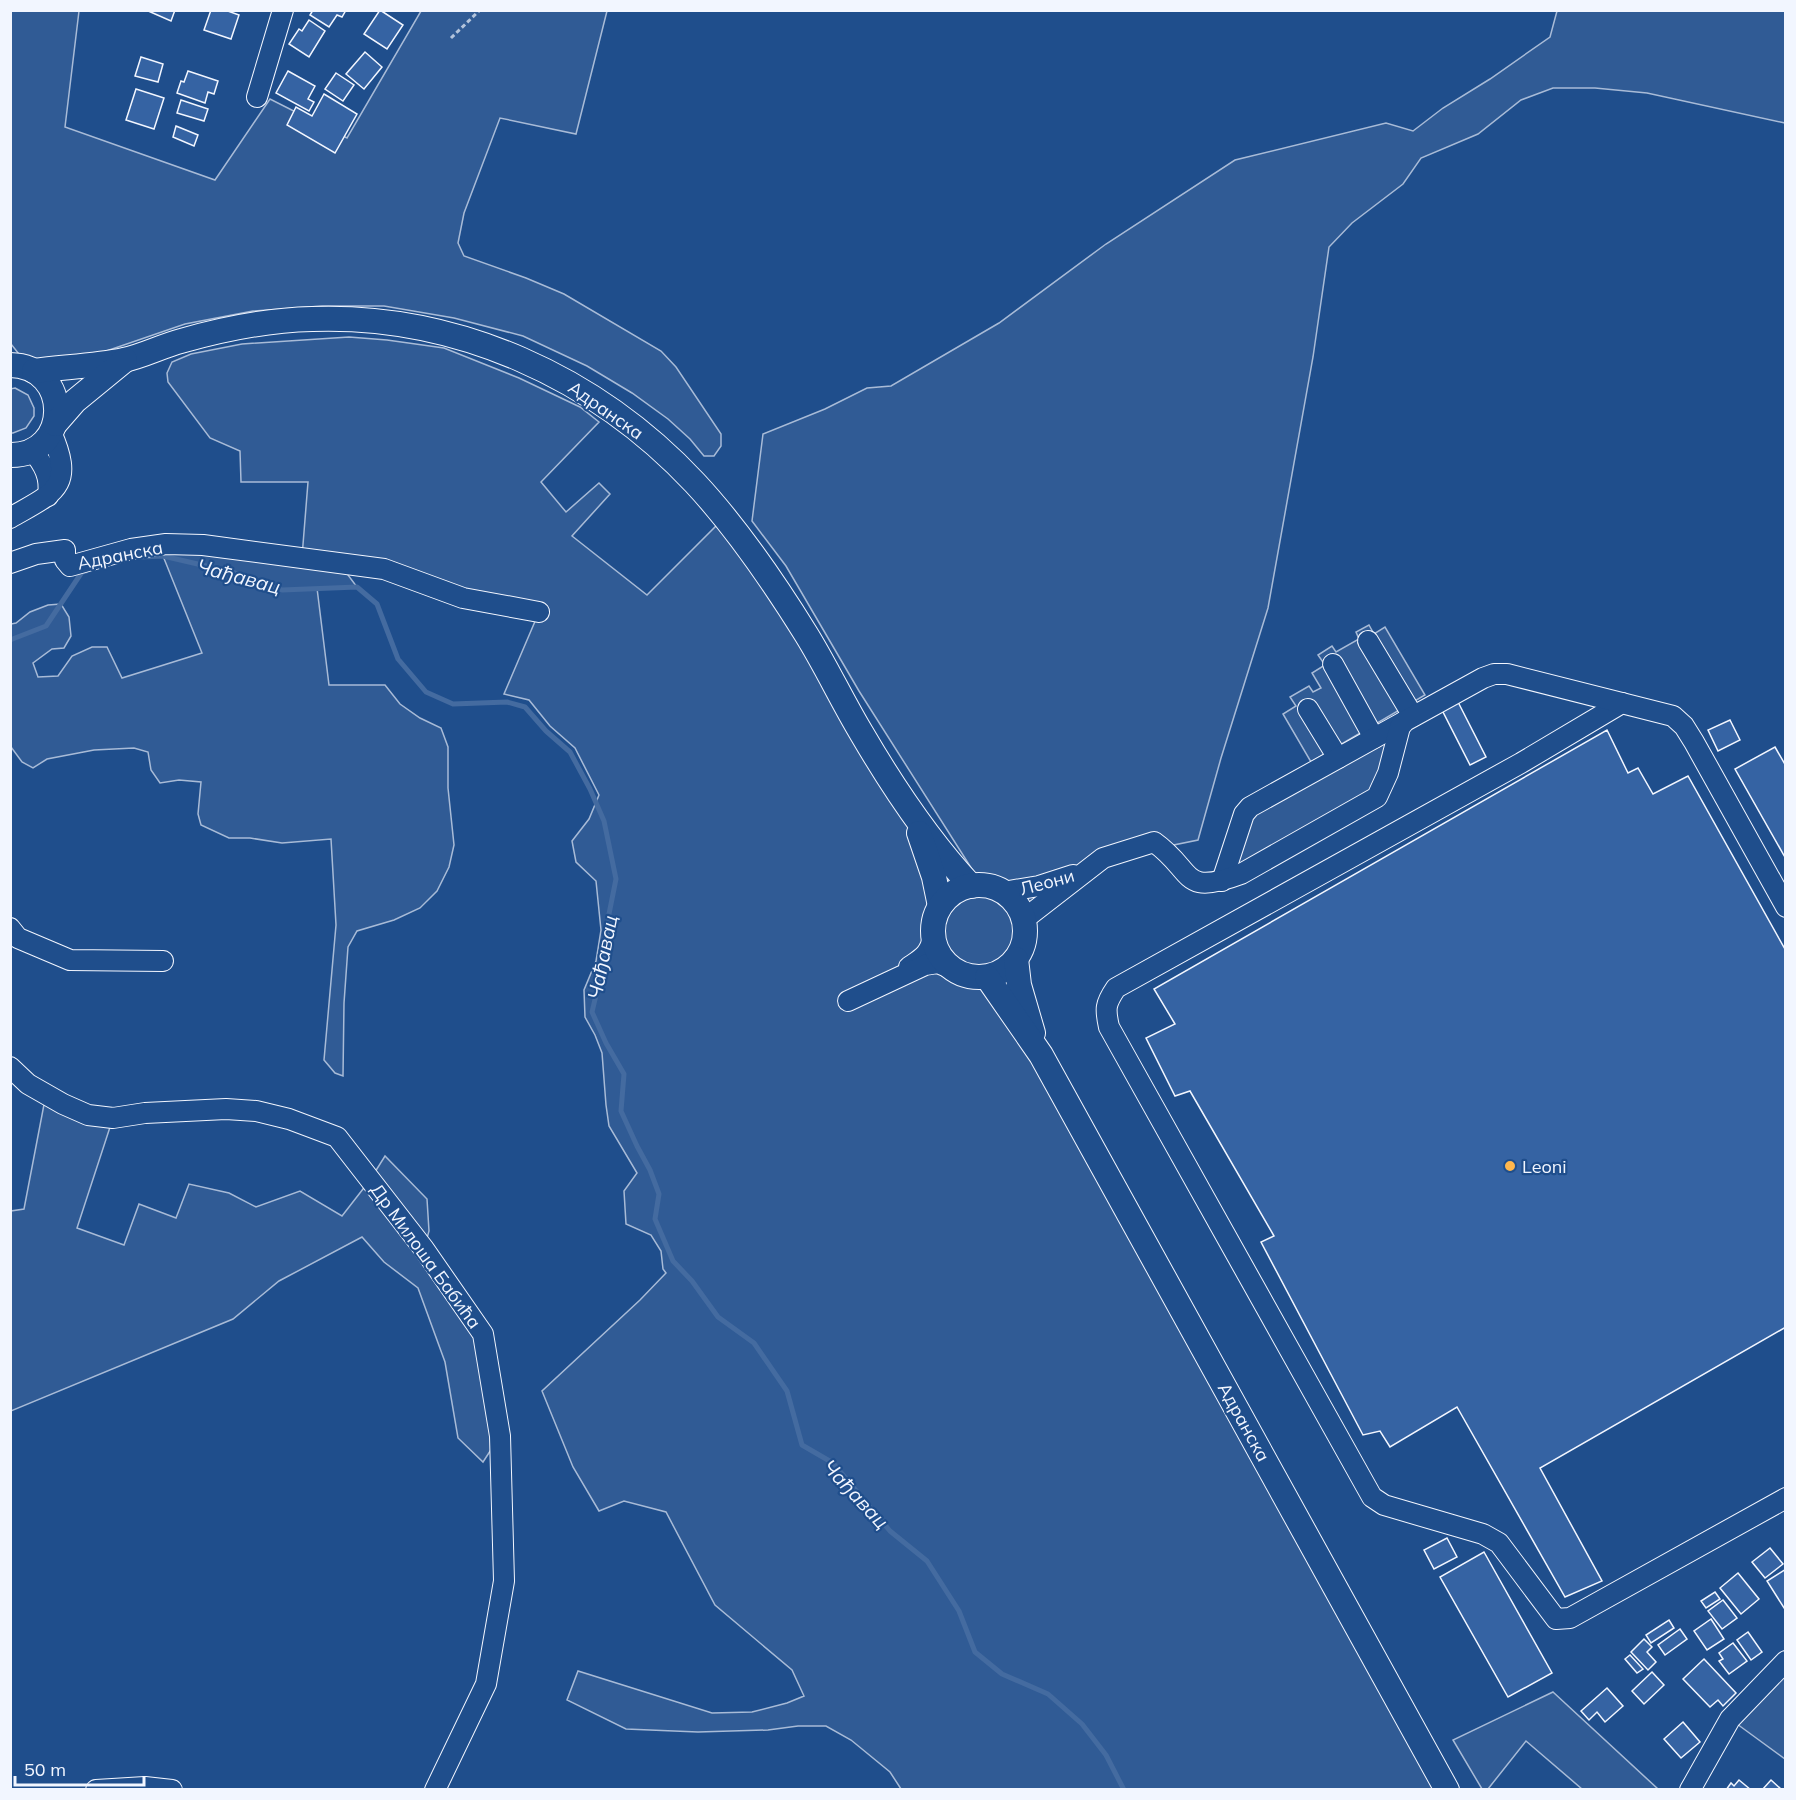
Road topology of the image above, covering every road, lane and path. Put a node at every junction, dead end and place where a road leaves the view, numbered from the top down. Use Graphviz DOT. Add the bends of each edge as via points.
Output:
graph roads {
  1 [pos="480,10"];
  2 [pos="281,11"];
  3 [pos="451,38"];
  4 [pos="257,97"];
  5 [pos="125,360"];
  6 [pos="20,364"];
  7 [pos="53,428"];
  8 [pos="21,452"];
  9 [pos="48,496"];
  10 [pos="10,518"];
  11 [pos="10,563"];
  12 [pos="539,612"];
  13 [pos="1368,641"];
  14 [pos="1333,664"];
  15 [pos="1622,703"];
  16 [pos="1308,709"];
  17 [pos="1409,718"];
  18 [pos="1374,738"];
  19 [pos="1338,758"];
  20 [pos="910,808"];
  21 [pos="1085,872"];
  22 [pos="1221,881"];
  23 [pos="971,886"];
  24 [pos="1003,892"];
  25 [pos="940,906"];
  26 [pos="1785,907"];
  27 [pos="1023,920"];
  28 [pos="10,928"];
  29 [pos="933,938"];
  30 [pos="1016,959"];
  31 [pos="163,961"];
  32 [pos="950,968"];
  33 [pos="987,977"];
  34 [pos="876,986"];
  35 [pos="848,1001"];
  36 [pos="1041,1055"];
  37 [pos="10,1067"];
  38 [pos="1785,1498"];
  39 [pos="1785,1660"];
  40 [pos="96,1790"];
  41 [pos="172,1790"];
  42 [pos="435,1790"];
  43 [pos="1447,1790"];
  44 [pos="1690,1790"];
  1 -- 3 [label="path"];
  2 -- 4 [label="street"];
  5 -- 6 [label="main road, Адранска"];
  5 -- 7 [label="main road, Адранска" via="75,401"];
  5 -- 20 [label="main road, Адранска" via="234,328 281,321 349,319 449,333 551,373 643,435 695,483 725,518 774,584 862,735"];
  6 -- 7 [label="main road" via="46,380 54,394 57,409"];
  7 -- 8 [label="main road, Адранска" via="40,445"];
  7 -- 9 [label="street" via="60,474 56,488"];
  8 -- 9 [label="street" via="46,471"];
  9 -- 10 [label="street"];
  11 -- 12 [label="street, Адранска" via="65,550 70,566 131,549 166,544 203,545 384,569 463,598"];
  13 -- 17 [label="street"];
  14 -- 18 [label="street"];
  15 -- 17 [label="street" via="1494,674"];
  15 -- 26 [label="street" via="1674,716 1684,726"];
  15 -- 38 [label="street" via="1116,988 1105,1011 1109,1027 1372,1497 1384,1505 1483,1534 1499,1543 1556,1619 1570,1618"];
  16 -- 19 [label="street"];
  17 -- 18 [label="street"];
  17 -- 22 [label="street" via="1400,727 1388,773 1377,796 1241,874"];
  18 -- 19 [label="street"];
  19 -- 22 [label="street" via="1250,807 1244,814"];
  20 -- 23 [label="main road, Адранска"];
  20 -- 25 [label="main road, Адранска"];
  21 -- 22 [label="street" via="1103,858 1154,843 1190,879 1199,884"];
  21 -- 24 [label="street, Леони"];
  21 -- 27 [label="street, Леони"];
  23 -- 24 [label="main road" via="982,885"];
  23 -- 25 [label="main road" via="950,895"];
  24 -- 27 [label="main road" via="1017,906"];
  25 -- 29 [label="main road"];
  27 -- 30 [label="main road" via="1025,935"];
  28 -- 31 [label="street" via="18,938 70,960"];
  29 -- 32 [label="main road" via="936,950"];
  29 -- 34 [label="street" via="930,950 921,959"];
  30 -- 33 [label="main road" via="1001,972"];
  30 -- 36 [label="main road, Адранска" via="1022,996"];
  32 -- 33 [label="main road" via="961,974"];
  32 -- 34 [label="street" via="938,963 925,965"];
  33 -- 36 [label="main road, Адранска"];
  34 -- 35 [label="street"];
  36 -- 43 [label="main road, Адранска"];
  37 -- 42 [label="street, Др Милоша Бабића" via="28,1084 88,1115 113,1118 226,1109 256,1111 337,1137 424,1249 483,1334 500,1436 504,1581 486,1684"];
  39 -- 44 [label="street" via="1730,1719"];
  40 -- 41 [label="street"];
}
